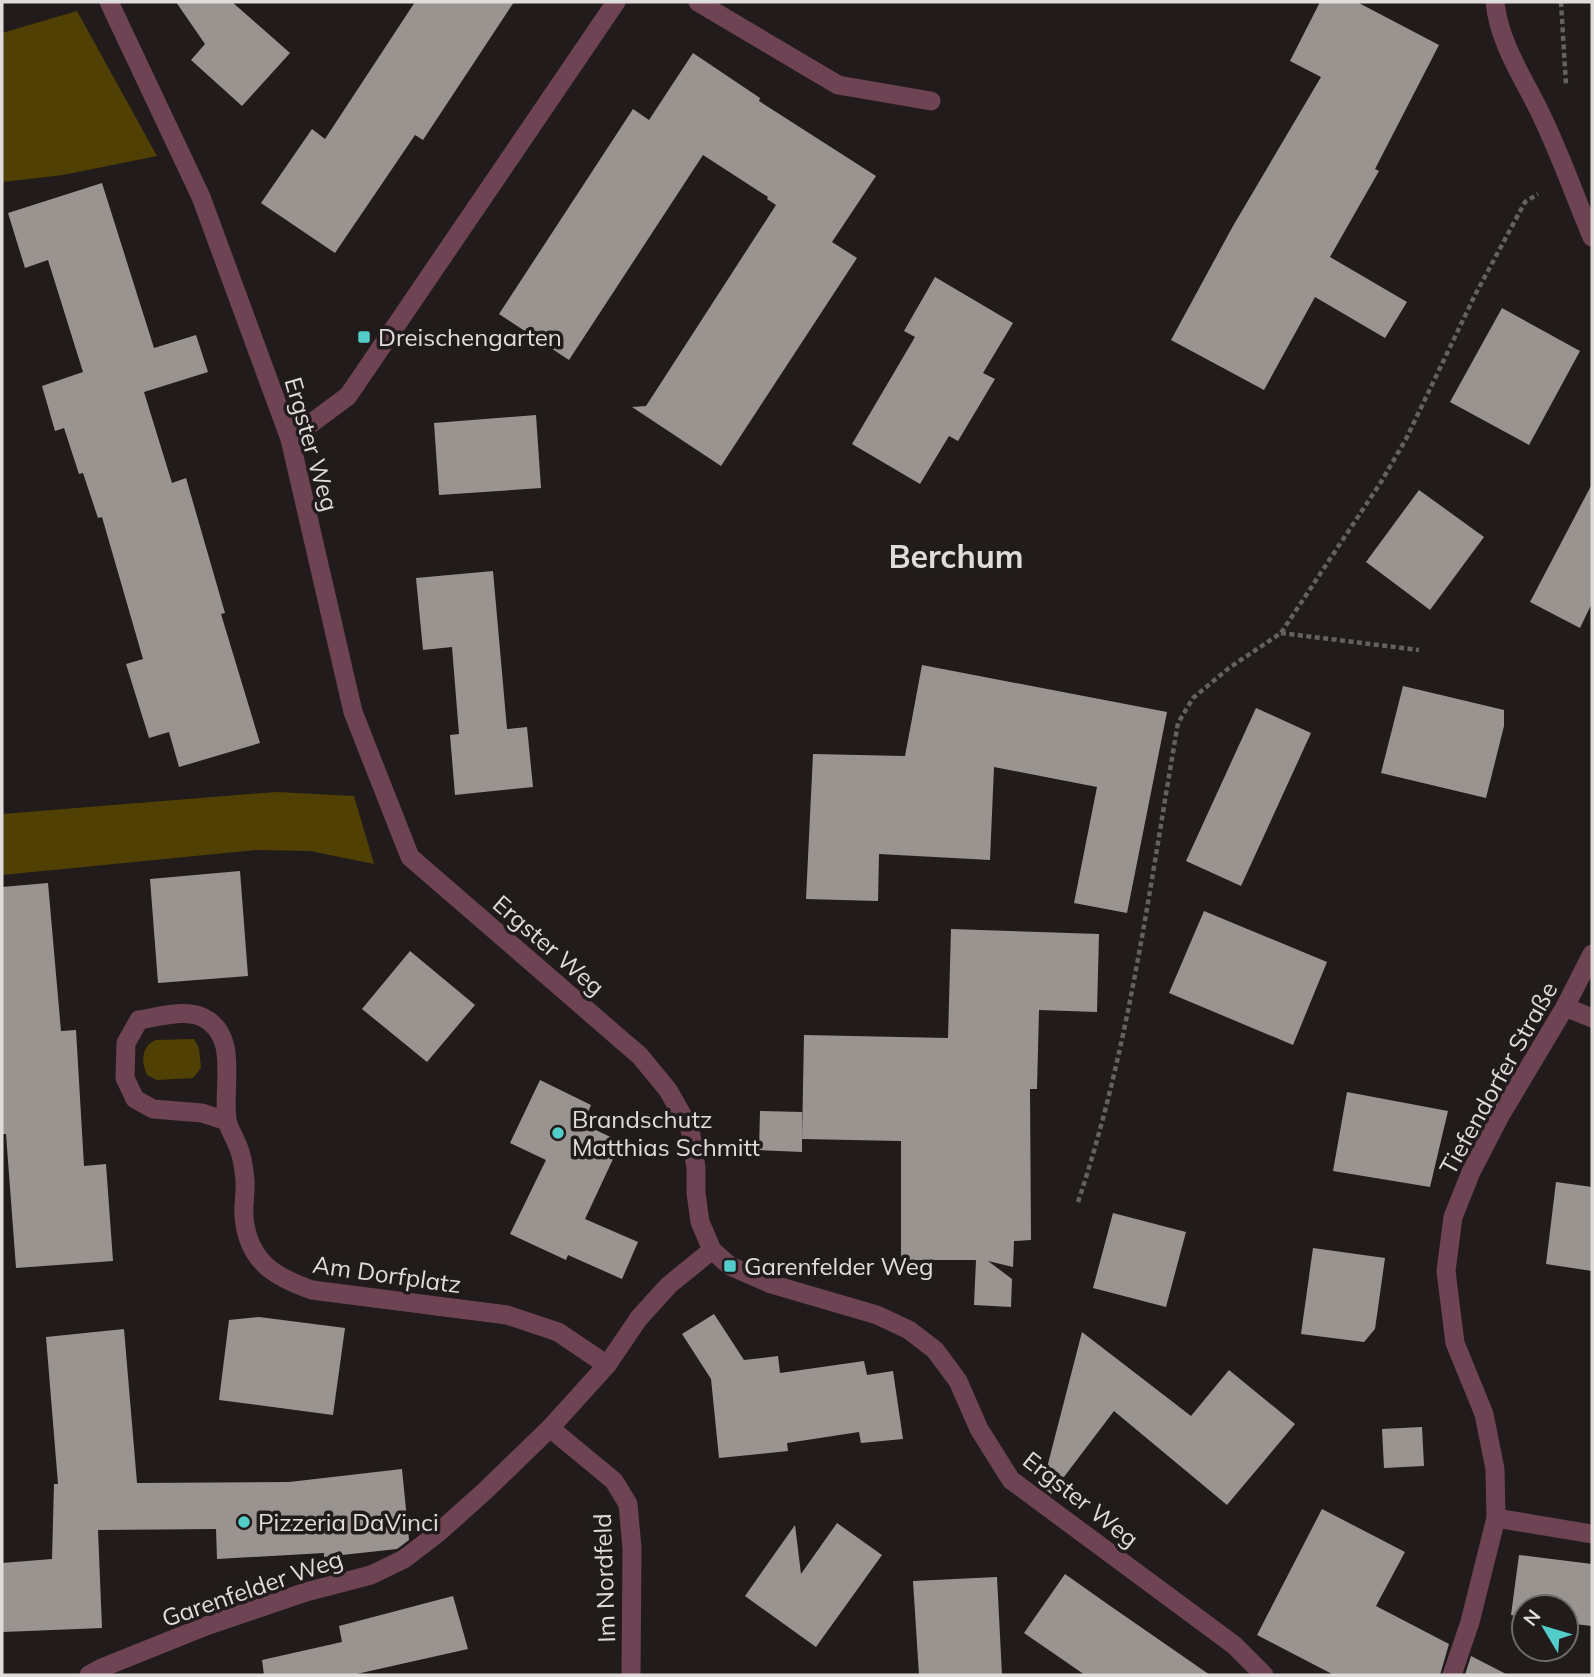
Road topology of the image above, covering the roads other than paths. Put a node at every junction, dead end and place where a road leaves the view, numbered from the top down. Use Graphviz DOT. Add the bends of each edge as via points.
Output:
graph roads {
  1 [pos="108,2"];
  2 [pos="616,2"];
  3 [pos="698,2"];
  4 [pos="1495,2"];
  5 [pos="930,101"];
  6 [pos="1592,237"];
  7 [pos="290,439"];
  8 [pos="1592,954"];
  9 [pos="1564,1007"];
  10 [pos="1592,1018"];
  11 [pos="227,1121"];
  12 [pos="712,1250"];
  13 [pos="607,1365"];
  14 [pos="550,1428"];
  15 [pos="1496,1518"];
  16 [pos="1592,1534"];
  17 [pos="89,1675"];
  18 [pos="631,1675"];
  19 [pos="1264,1675"];
  20 [pos="1452,1675"];
  1 -- 7 [label="street, Ergster Weg" via="201,197"];
  2 -- 7 [label="street" via="348,396"];
  3 -- 5 [label="street" via="838,85"];
  4 -- 6 [label="street" via="1507,47 1545,123"];
  7 -- 12 [label="street, Ergster Weg" via="353,712 410,857 640,1056 668,1090 690,1129 700,1222"];
  8 -- 9 [label="street, Tiefendorfer Straße"];
  9 -- 10 [label="street"];
  9 -- 15 [label="street, Tiefendorfer Straße" via="1500,1116 1453,1217 1446,1271 1455,1343 1483,1413 1495,1469"];
  11 -- 11 [label="street, Am Dorfplatz" via="202,1113 153,1109 135,1099 125,1078 126,1043 139,1020 190,1013 221,1032 226,1054"];
  11 -- 13 [label="street, Am Dorfplatz" via="239,1146 249,1241 269,1270 286,1281 312,1290 507,1315 558,1332"];
  12 -- 13 [label="street" via="669,1285"];
  12 -- 19 [label="street, Ergster Weg" via="730,1266 771,1284 877,1315 927,1343 958,1381 979,1429 1011,1480 1234,1645"];
  13 -- 14 [label="street"];
  14 -- 17 [label="street, Garenfelder Weg" via="404,1559 371,1575 206,1626"];
  14 -- 18 [label="street, Im Nordfeld" via="614,1481 628,1504"];
  15 -- 16 [label="street"];
  15 -- 20 [label="street, Tiefendorfer Straße"];
}
